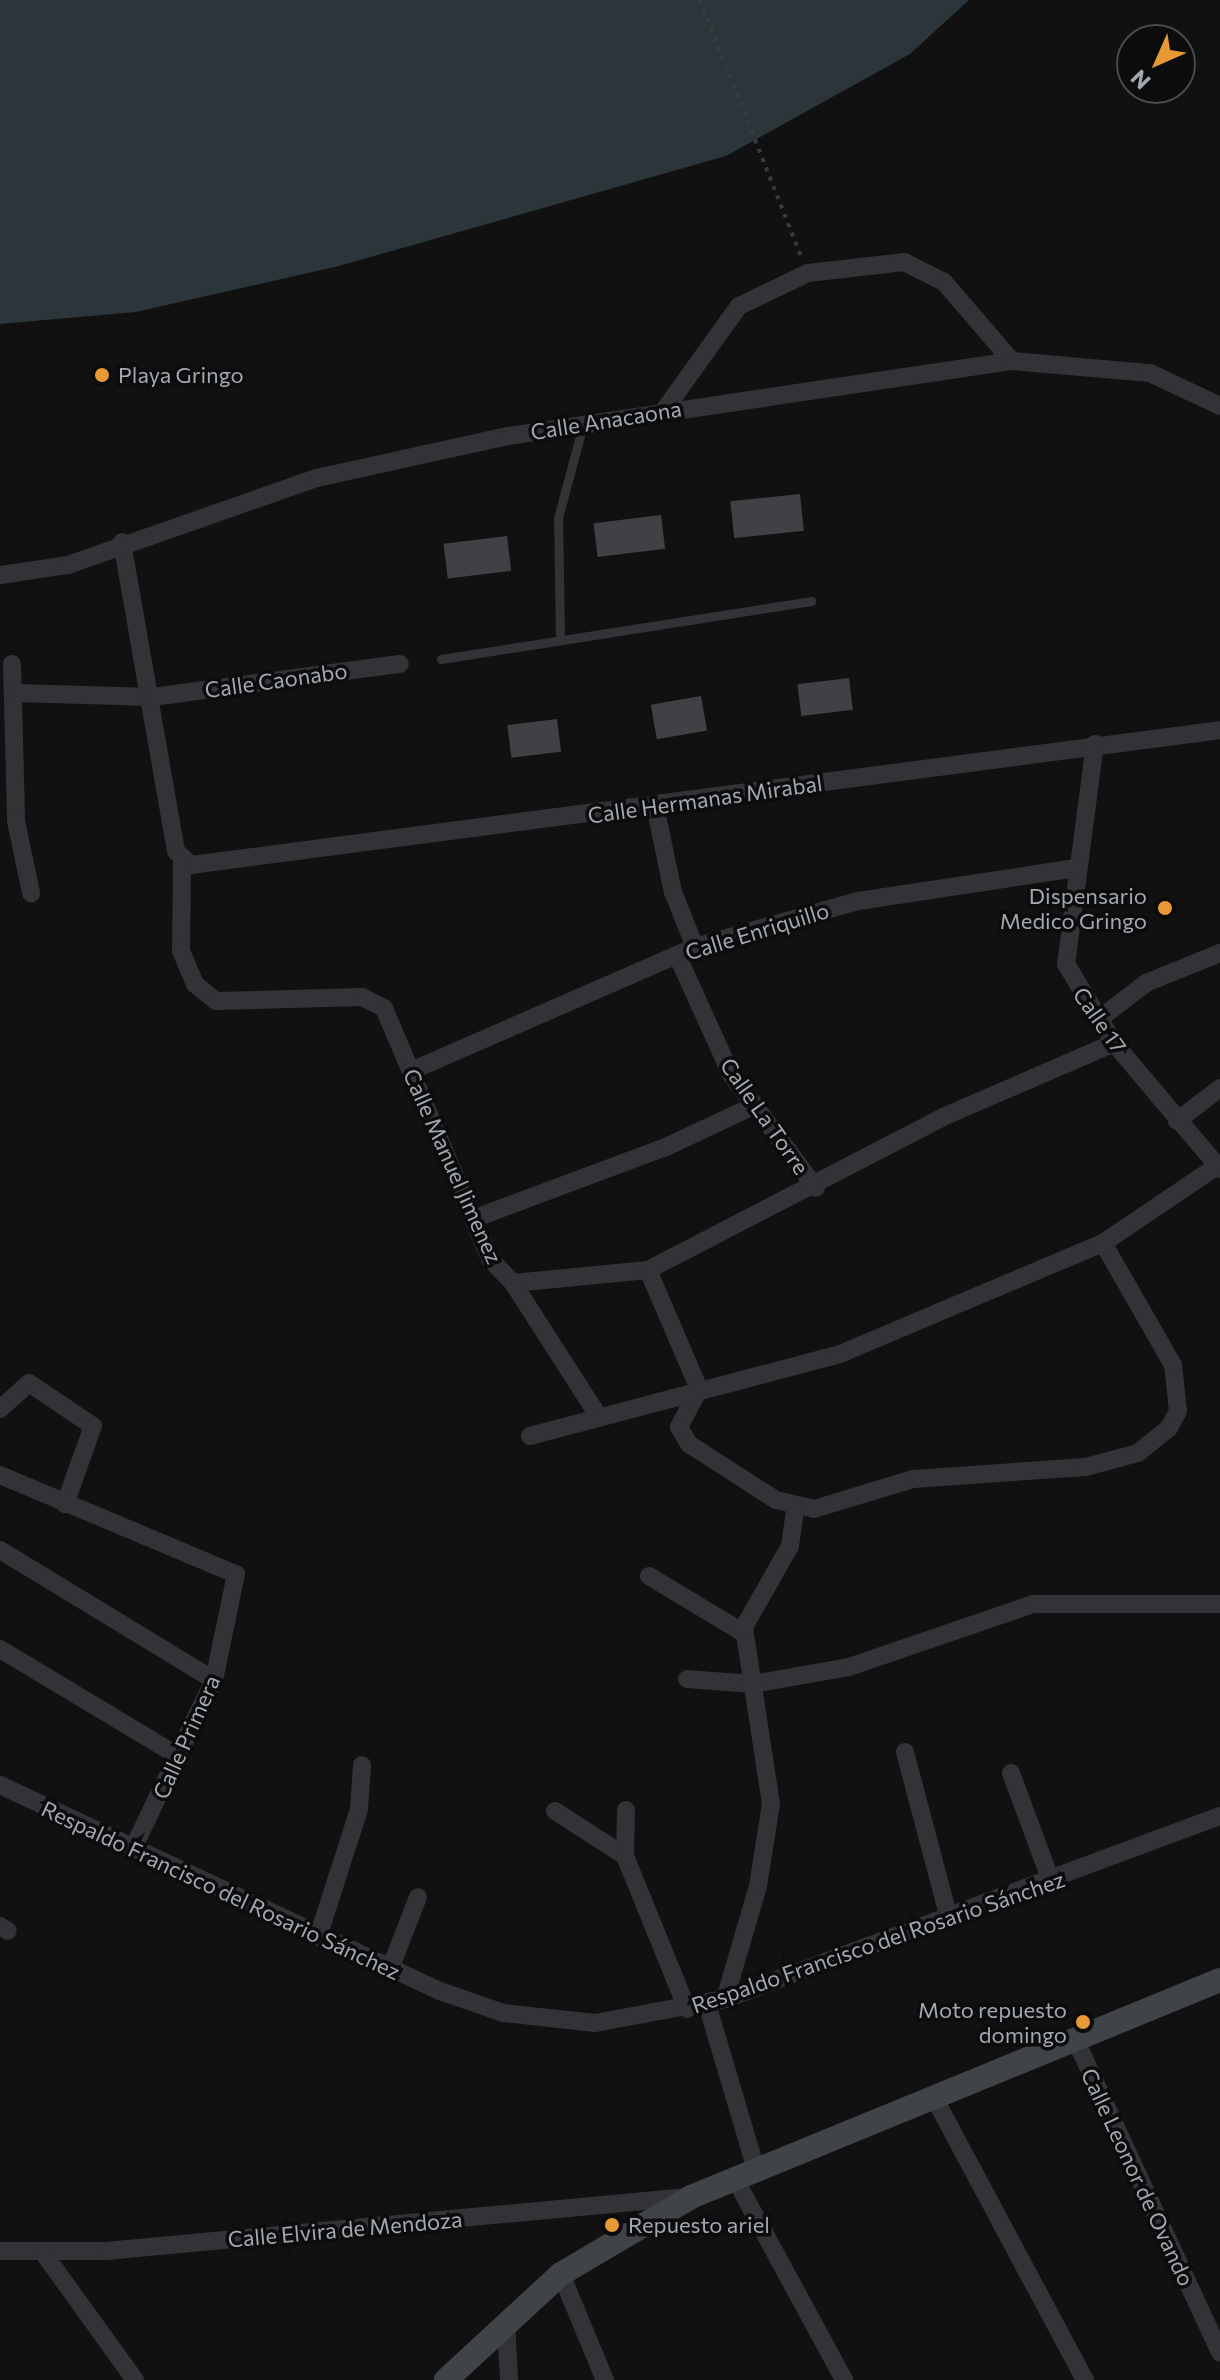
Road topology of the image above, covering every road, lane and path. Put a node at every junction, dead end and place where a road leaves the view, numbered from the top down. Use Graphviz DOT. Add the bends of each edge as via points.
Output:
graph roads {
  1 [pos="700,0"];
  2 [pos="808,273"];
  3 [pos="1012,361"];
  4 [pos="1220,406"];
  5 [pos="665,409"];
  6 [pos="583,425"];
  7 [pos="122,542"];
  8 [pos="0,575"];
  9 [pos="811,601"];
  10 [pos="560,639"];
  11 [pos="441,659"];
  12 [pos="12,664"];
  13 [pos="400,664"];
  14 [pos="17,693"];
  15 [pos="152,697"];
  16 [pos="1220,730"];
  17 [pos="1095,744"];
  18 [pos="655,806"];
  19 [pos="186,862"];
  20 [pos="1075,868"];
  21 [pos="31,893"];
  22 [pos="695,947"];
  23 [pos="1220,953"];
  24 [pos="677,955"];
  25 [pos="1098,1020"];
  26 [pos="1114,1043"];
  27 [pos="411,1071"];
  28 [pos="1220,1088"];
  29 [pos="753,1106"];
  30 [pos="1177,1121"];
  31 [pos="1218,1168"];
  32 [pos="816,1188"];
  33 [pos="473,1219"];
  34 [pos="1103,1243"];
  35 [pos="648,1270"];
  36 [pos="513,1283"];
  37 [pos="699,1389"];
  38 [pos="0,1409"];
  39 [pos="599,1417"];
  40 [pos="530,1436"];
  41 [pos="0,1475"];
  42 [pos="65,1504"];
  43 [pos="795,1509"];
  44 [pos="0,1550"];
  45 [pos="649,1576"];
  46 [pos="1220,1604"];
  47 [pos="744,1633"];
  48 [pos="0,1649"];
  49 [pos="687,1679"];
  50 [pos="214,1680"];
  51 [pos="753,1684"];
  52 [pos="905,1752"];
  53 [pos="180,1757"];
  54 [pos="362,1765"];
  55 [pos="1011,1773"];
  56 [pos="0,1785"];
  57 [pos="626,1810"];
  58 [pos="555,1811"];
  59 [pos="1220,1816"];
  60 [pos="133,1848"];
  61 [pos="625,1856"];
  62 [pos="1051,1881"];
  63 [pos="418,1897"];
  64 [pos="949,1918"];
  65 [pos="318,1937"];
  66 [pos="390,1969"];
  67 [pos="1220,1980"];
  68 [pos="716,2001"];
  69 [pos="687,2009"];
  70 [pos="1077,2043"];
  71 [pos="936,2101"];
  72 [pos="745,2173"];
  73 [pos="691,2197"];
  74 [pos="0,2251"];
  75 [pos="42,2251"];
  76 [pos="561,2274"];
  77 [pos="506,2322"];
  78 [pos="1220,2353"];
  79 [pos="135,2380"];
  80 [pos="446,2380"];
  81 [pos="509,2380"];
  82 [pos="605,2380"];
  83 [pos="844,2380"];
  84 [pos="1085,2380"];
  1 -- 2 [label="path"];
  2 -- 3 [label="street" via="904,262 944,282"];
  2 -- 5 [label="street" via="739,306"];
  3 -- 4 [label="street, Calle Anacaona" via="1150,373 1191,386"];
  3 -- 5 [label="street, Calle Anacaona"];
  5 -- 6 [label="street, Calle Anacaona"];
  6 -- 7 [label="street, Calle Anacaona" via="317,478"];
  6 -- 10 [label="lane" via="558,518"];
  7 -- 8 [label="street, Calle Anacaona" via="68,565"];
  7 -- 15 [label="street"];
  9 -- 10 [label="lane"];
  10 -- 11 [label="lane"];
  12 -- 14 [label="street"];
  13 -- 15 [label="street, Calle Caonabo"];
  14 -- 15 [label="street, Calle Caonabo"];
  14 -- 21 [label="street" via="16,821"];
  15 -- 19 [label="street"];
  16 -- 17 [label="street, Calle Hermanas Mirabal"];
  17 -- 18 [label="street, Calle Hermanas Mirabal"];
  17 -- 20 [label="street, Calle 17"];
  18 -- 19 [label="street, Calle Hermanas Mirabal"];
  18 -- 22 [label="street" via="673,892"];
  19 -- 27 [label="street, Calle Manuel Jimenez" via="181,951 195,984 236,1006 375,999"];
  20 -- 22 [label="street, Calle Enriquillo" via="858,901"];
  20 -- 25 [label="street, Calle 17" via="1066,964"];
  22 -- 24 [label="street, Calle Enriquillo"];
  23 -- 25 [label="street" via="1146,983"];
  24 -- 27 [label="street, Calle Enriquillo"];
  24 -- 29 [label="street, Calle La Torre" via="707,1029"];
  25 -- 26 [label="street, Calle 17"];
  26 -- 30 [label="street, Calle 17"];
  26 -- 32 [label="street, Calle Manuel Jimenez" via="943,1117"];
  27 -- 33 [label="street, Calle Manuel Jimenez"];
  28 -- 30 [label="street"];
  29 -- 32 [label="street, Calle La Torre"];
  29 -- 33 [label="street" via="666,1147"];
  30 -- 31 [label="street, Calle 17"];
  31 -- 34 [label="street"];
  32 -- 35 [label="street, Calle Manuel Jimenez"];
  33 -- 36 [label="street, Calle Manuel Jimenez" via="490,1259"];
  34 -- 37 [label="street" via="840,1354"];
  34 -- 43 [label="street" via="1173,1365 1178,1411 1169,1428 1138,1453 1086,1467 913,1479"];
  35 -- 36 [label="street, Calle Manuel Jimenez"];
  35 -- 37 [label="street"];
  36 -- 39 [label="street"];
  37 -- 39 [label="street"];
  37 -- 43 [label="street" via="679,1427 689,1444"];
  38 -- 42 [label="street" via="25,1383 93,1426"];
  39 -- 40 [label="street"];
  41 -- 42 [label="street"];
  42 -- 50 [label="street, Calle Primera" via="236,1574"];
  43 -- 47 [label="street" via="791,1544"];
  44 -- 50 [label="street"];
  45 -- 47 [label="street"];
  46 -- 51 [label="street" via="1033,1604 890,1655"];
  47 -- 51 [label="street"];
  48 -- 53 [label="street"];
  49 -- 51 [label="street"];
  50 -- 53 [label="street, Calle Primera"];
  51 -- 68 [label="street" via="769,1831"];
  52 -- 64 [label="street"];
  53 -- 60 [label="street, Calle Primera"];
  54 -- 65 [label="street" via="359,1809"];
  55 -- 62 [label="street"];
  56 -- 60 [label="street, Respaldo Francisco del Rosario Sánchez"];
  57 -- 61 [label="street"];
  58 -- 61 [label="street"];
  59 -- 62 [label="street, Respaldo Francisco del Rosario Sánchez"];
  60 -- 65 [label="street, Respaldo Francisco del Rosario Sánchez"];
  61 -- 69 [label="street"];
  62 -- 64 [label="street, Respaldo Francisco del Rosario Sánchez"];
  63 -- 66 [label="street"];
  64 -- 68 [label="street, Respaldo Francisco del Rosario Sánchez"];
  65 -- 66 [label="street, Respaldo Francisco del Rosario Sánchez"];
  66 -- 69 [label="street, Respaldo Francisco del Rosario Sánchez" via="503,2013 552,2021 595,2023"];
  67 -- 70 [label="main road"];
  68 -- 69 [label="street, Respaldo Francisco del Rosario Sánchez"];
  68 -- 72 [label="street"];
  70 -- 71 [label="main road"];
  70 -- 78 [label="street, Calle Leonor de Ovando"];
  71 -- 72 [label="main road"];
  71 -- 84 [label="street"];
  72 -- 73 [label="main road"];
  72 -- 83 [label="street"];
  73 -- 75 [label="street, Calle Elvira de Mendoza"];
  73 -- 76 [label="main road"];
  74 -- 75 [label="street, Calle Elvira de Mendoza"];
  75 -- 79 [label="street"];
  76 -- 77 [label="main road"];
  76 -- 82 [label="street"];
  77 -- 80 [label="main road"];
  77 -- 81 [label="street"];
}
